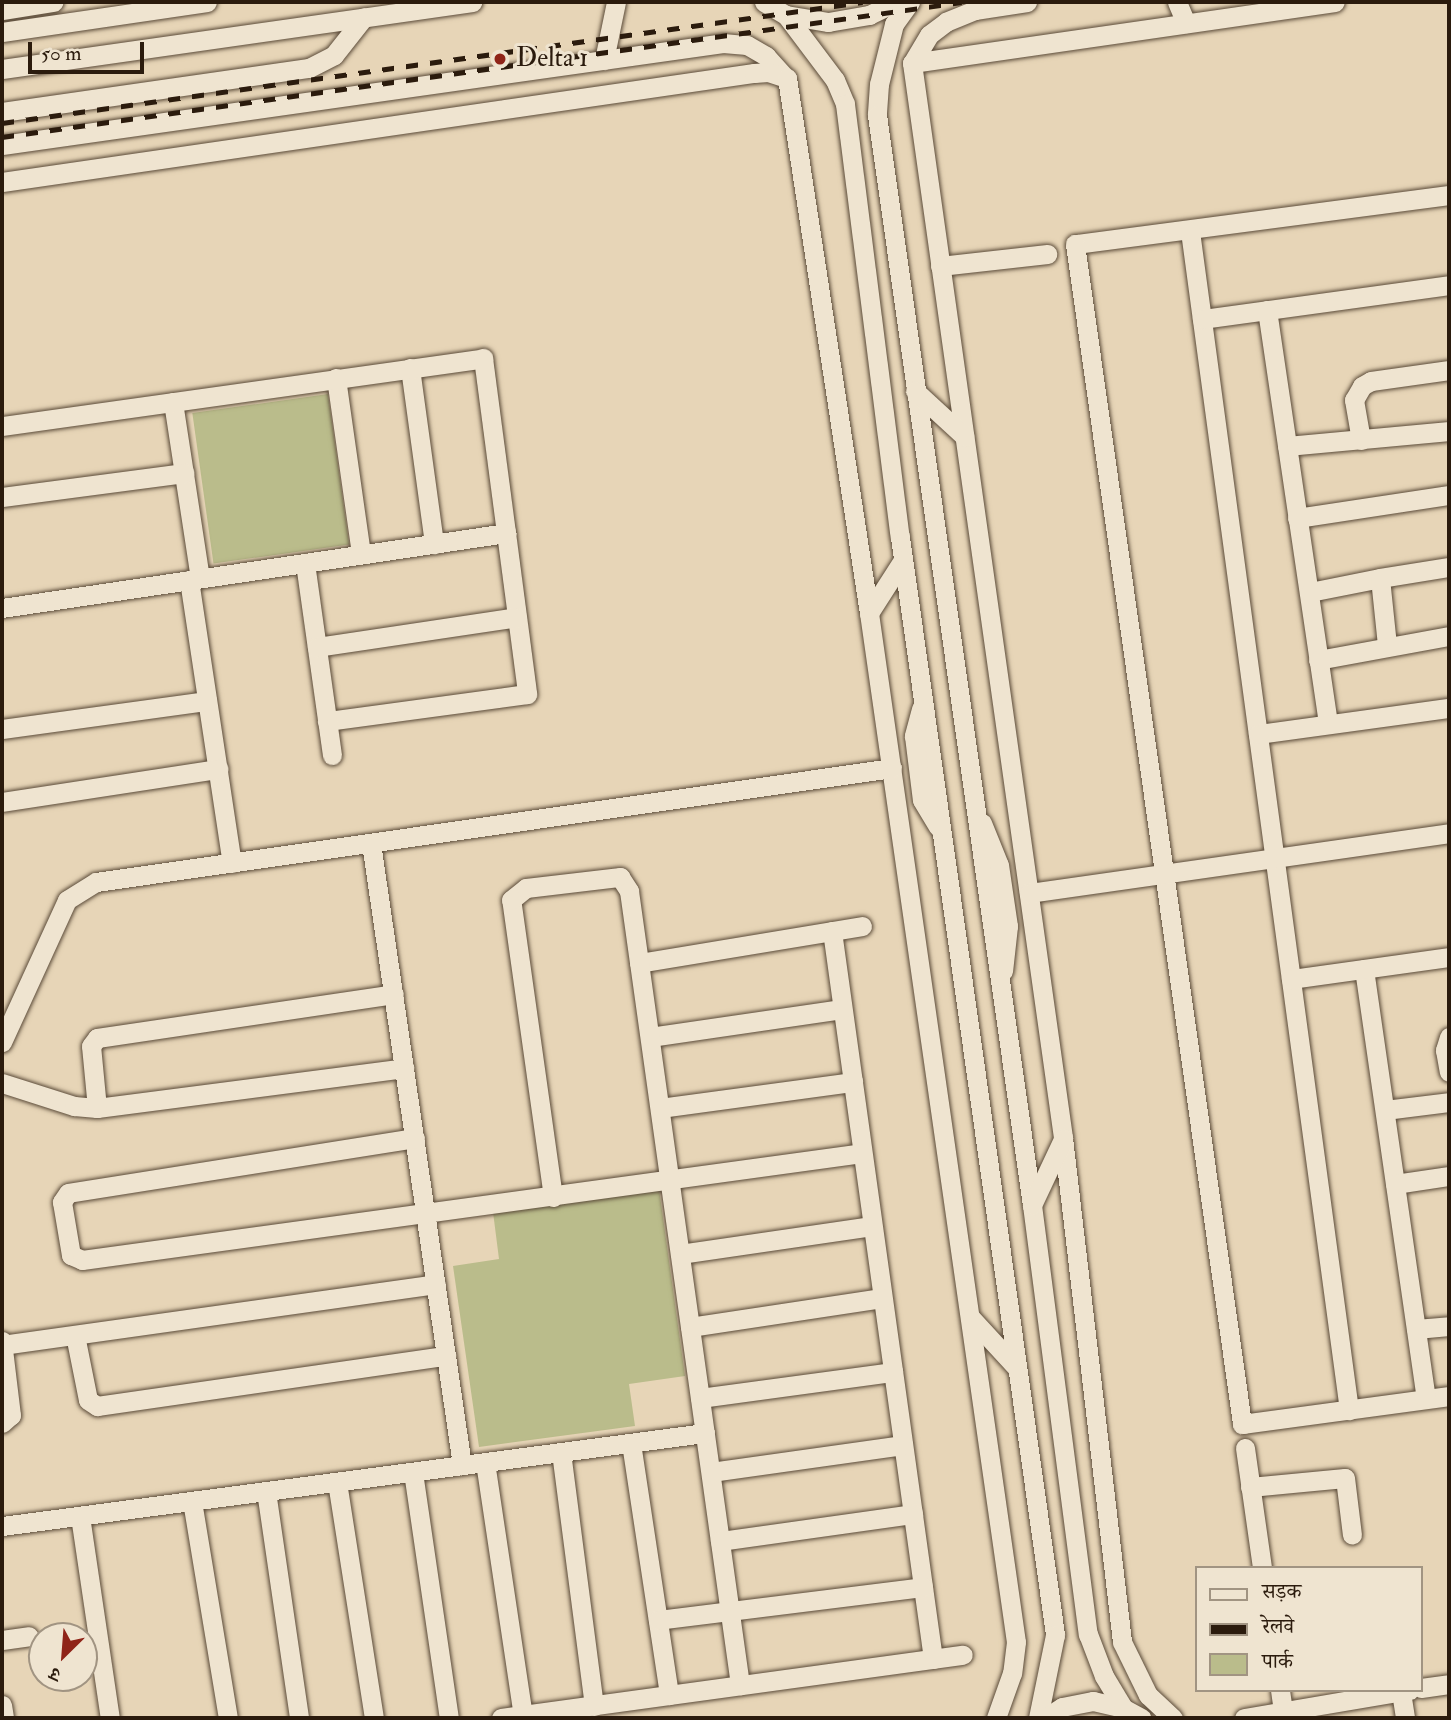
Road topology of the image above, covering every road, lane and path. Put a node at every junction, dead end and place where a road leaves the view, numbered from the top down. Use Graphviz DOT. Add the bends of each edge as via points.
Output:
graph roads {
  1 [pos="53,2"];
  2 [pos="207,2"];
  3 [pos="472,2"];
  4 [pos="616,2"];
  5 [pos="764,2"];
  6 [pos="896,2"];
  7 [pos="910,2"];
  8 [pos="1027,2"];
  9 [pos="1177,2"];
  10 [pos="1335,2"];
  11 [pos="2,9"];
  12 [pos="786,15"];
  13 [pos="364,17"];
  14 [pos="1186,23"];
  15 [pos="2,32"];
  16 [pos="604,60"];
  17 [pos="912,63"];
  18 [pos="2,69"];
  19 [pos="541,69"];
  20 [pos="787,78"];
  21 [pos="545,103"];
  22 [pos="2,113"];
  23 [pos="2,145"];
  24 [pos="2,182"];
  25 [pos="1449,195"];
  26 [pos="1190,231"];
  27 [pos="1047,254"];
  28 [pos="940,266"];
  29 [pos="1449,285"];
  30 [pos="1267,310"];
  31 [pos="1202,319"];
  32 [pos="410,368"];
  33 [pos="1449,370"];
  34 [pos="336,378"];
  35 [pos="915,391"];
  36 [pos="173,402"];
  37 [pos="2,426"];
  38 [pos="1449,431"];
  39 [pos="964,436"];
  40 [pos="1361,440"];
  41 [pos="1287,446"];
  42 [pos="184,473"];
  43 [pos="1449,495"];
  44 [pos="2,497"];
  45 [pos="1297,517"];
  46 [pos="506,533"];
  47 [pos="434,544"];
  48 [pos="361,554"];
  49 [pos="903,560"];
  50 [pos="305,563"];
  51 [pos="1449,567"];
  52 [pos="1380,578"];
  53 [pos="194,579"];
  54 [pos="1310,592"];
  55 [pos="2,608"];
  56 [pos="869,613"];
  57 [pos="517,617"];
  58 [pos="1449,636"];
  59 [pos="1387,645"];
  60 [pos="317,647"];
  61 [pos="1318,660"];
  62 [pos="207,701"];
  63 [pos="1449,708"];
  64 [pos="327,721"];
  65 [pos="1328,724"];
  66 [pos="2,729"];
  67 [pos="1258,734"];
  68 [pos="332,755"];
  69 [pos="892,768"];
  70 [pos="218,769"];
  71 [pos="2,802"];
  72 [pos="1449,833"];
  73 [pos="371,843"];
  74 [pos="1275,858"];
  75 [pos="232,863"];
  76 [pos="1161,874"];
  77 [pos="1029,893"];
  78 [pos="862,926"];
  79 [pos="831,931"];
  80 [pos="1449,957"];
  81 [pos="639,963"];
  82 [pos="1364,969"];
  83 [pos="1291,979"];
  84 [pos="394,994"];
  85 [pos="842,1009"];
  86 [pos="650,1037"];
  87 [pos="1449,1037"];
  88 [pos="2,1042"];
  89 [pos="404,1068"];
  90 [pos="1449,1072"];
  91 [pos="853,1082"];
  92 [pos="2,1083"];
  93 [pos="1449,1102"];
  94 [pos="97,1108"];
  95 [pos="660,1108"];
  96 [pos="1385,1110"];
  97 [pos="415,1138"];
  98 [pos="1063,1138"];
  99 [pos="862,1153"];
  100 [pos="1449,1176"];
  101 [pos="670,1182"];
  102 [pos="1395,1184"];
  103 [pos="552,1197"];
  104 [pos="1032,1205"];
  105 [pos="425,1213"];
  106 [pos="872,1226"];
  107 [pos="680,1254"];
  108 [pos="436,1284"];
  109 [pos="883,1298"];
  110 [pos="971,1318"];
  111 [pos="1449,1326"];
  112 [pos="690,1327"];
  113 [pos="1416,1329"];
  114 [pos="75,1335"];
  115 [pos="2,1344"];
  116 [pos="446,1356"];
  117 [pos="1017,1368"];
  118 [pos="893,1372"];
  119 [pos="1449,1396"];
  120 [pos="700,1398"];
  121 [pos="1426,1399"];
  122 [pos="1349,1410"];
  123 [pos="2,1423"];
  124 [pos="705,1433"];
  125 [pos="631,1443"];
  126 [pos="903,1445"];
  127 [pos="1245,1448"];
  128 [pos="561,1452"];
  129 [pos="485,1462"];
  130 [pos="462,1465"];
  131 [pos="413,1472"];
  132 [pos="710,1472"];
  133 [pos="337,1482"];
  134 [pos="1251,1487"];
  135 [pos="266,1491"];
  136 [pos="192,1501"];
  137 [pos="913,1514"];
  138 [pos="80,1516"];
  139 [pos="2,1526"];
  140 [pos="1352,1535"];
  141 [pos="720,1541"];
  142 [pos="1262,1566"];
  143 [pos="923,1587"];
  144 [pos="730,1613"];
  145 [pos="658,1620"];
  146 [pos="28,1636"];
  147 [pos="2,1640"];
  148 [pos="963,1655"];
  149 [pos="933,1659"];
  150 [pos="1449,1684"];
  151 [pos="740,1685"];
  152 [pos="1423,1688"];
  153 [pos="1280,1692"];
  154 [pos="1399,1692"];
  155 [pos="1405,1692"];
  156 [pos="669,1695"];
  157 [pos="2,1705"];
  158 [pos="594,1706"];
  159 [pos="1123,1708"];
  160 [pos="1283,1712"];
  161 [pos="523,1715"];
  162 [pos="4,1718"];
  163 [pos="110,1718"];
  164 [pos="228,1718"];
  165 [pos="299,1718"];
  166 [pos="374,1718"];
  167 [pos="449,1718"];
  168 [pos="501,1718"];
  169 [pos="996,1718"];
  170 [pos="1038,1718"];
  171 [pos="1045,1718"];
  172 [pos="1142,1718"];
  173 [pos="1172,1718"];
  174 [pos="1244,1718"];
  175 [pos="1405,1718"];
  1 -- 11 [label="street"];
  2 -- 15 [label="street"];
  3 -- 13 [label="street"];
  4 -- 16 [label="street"];
  5 -- 12 [label="street"];
  6 -- 12 [label="street" via="869,15 828,22"];
  7 -- 35 [label="street" via="894,24 878,84 877,115"];
  8 -- 17 [label="street" via="975,9 946,22 929,35"];
  9 -- 14 [label="street"];
  10 -- 14 [label="street"];
  12 -- 49 [label="street" via="822,60 845,104"];
  13 -- 18 [label="street"];
  13 -- 22 [label="street" via="334,55 309,68"];
  14 -- 17 [label="street"];
  16 -- 19 [label="street"];
  16 -- 20 [label="street" via="723,43 747,45 766,56"];
  17 -- 28 [label="street"];
  19 -- 21 [label="street"];
  19 -- 23 [label="street"];
  20 -- 21 [label="street" via="754,73"];
  20 -- 56 [label="street"];
  21 -- 24 [label="street"];
  25 -- 26 [label="street"];
  26 -- 31 [label="street"];
  26 -- 76 [label="street" via="1075,244"];
  27 -- 28 [label="street"];
  28 -- 39 [label="street"];
  29 -- 30 [label="street"];
  30 -- 31 [label="street"];
  30 -- 41 [label="street"];
  31 -- 67 [label="street"];
  32 -- 34 [label="street"];
  32 -- 46 [label="street" via="485,361"];
  32 -- 47 [label="street"];
  33 -- 40 [label="street" via="1362,386 1354,400"];
  34 -- 36 [label="street"];
  34 -- 48 [label="street"];
  35 -- 39 [label="street"];
  35 -- 104 [label="street"];
  36 -- 37 [label="street"];
  36 -- 42 [label="street"];
  38 -- 40 [label="street"];
  39 -- 77 [label="street"];
  40 -- 41 [label="street"];
  41 -- 45 [label="street"];
  42 -- 44 [label="street"];
  42 -- 53 [label="street"];
  43 -- 45 [label="street"];
  45 -- 54 [label="street"];
  46 -- 47 [label="street"];
  46 -- 57 [label="street"];
  47 -- 48 [label="street"];
  48 -- 50 [label="street"];
  49 -- 56 [label="street"];
  49 -- 117 [label="street"];
  50 -- 53 [label="street"];
  50 -- 60 [label="street"];
  51 -- 52 [label="street"];
  52 -- 54 [label="street"];
  52 -- 59 [label="street"];
  53 -- 55 [label="street"];
  53 -- 62 [label="street"];
  54 -- 61 [label="street"];
  56 -- 69 [label="street"];
  57 -- 60 [label="street"];
  57 -- 64 [label="street" via="529,690 526,695"];
  58 -- 59 [label="street"];
  59 -- 61 [label="street"];
  60 -- 64 [label="street"];
  61 -- 65 [label="street"];
  62 -- 66 [label="street"];
  62 -- 70 [label="street"];
  63 -- 65 [label="street"];
  64 -- 68 [label="street"];
  65 -- 67 [label="street"];
  67 -- 74 [label="street"];
  69 -- 73 [label="street"];
  69 -- 110 [label="street"];
  70 -- 71 [label="street"];
  70 -- 75 [label="street"];
  72 -- 74 [label="street"];
  73 -- 75 [label="street"];
  73 -- 84 [label="street"];
  74 -- 76 [label="street"];
  74 -- 83 [label="street"];
  75 -- 88 [label="street" via="96,882 79,890 67,901"];
  76 -- 77 [label="street"];
  76 -- 122 [label="street" via="1242,1424"];
  77 -- 98 [label="street"];
  78 -- 79 [label="street"];
  79 -- 81 [label="street"];
  79 -- 85 [label="street"];
  80 -- 82 [label="street"];
  81 -- 86 [label="street"];
  81 -- 103 [label="street" via="629,891 620,877 526,888 511,900"];
  82 -- 83 [label="street"];
  82 -- 96 [label="street"];
  83 -- 122 [label="street"];
  84 -- 89 [label="street"];
  84 -- 94 [label="street" via="97,1038 91,1046"];
  85 -- 86 [label="street"];
  85 -- 91 [label="street"];
  86 -- 95 [label="street"];
  87 -- 90 [label="street" via="1445,1050"];
  89 -- 94 [label="street"];
  89 -- 97 [label="street"];
  91 -- 95 [label="street"];
  91 -- 99 [label="street"];
  92 -- 94 [label="street" via="74,1106"];
  93 -- 96 [label="street"];
  95 -- 101 [label="street"];
  96 -- 102 [label="street"];
  97 -- 105 [label="street"];
  97 -- 105 [label="street" via="68,1194 62,1202 75,1261"];
  98 -- 104 [label="street"];
  98 -- 173 [label="street" via="1122,1642 1148,1695"];
  99 -- 101 [label="street"];
  99 -- 106 [label="street"];
  100 -- 102 [label="street"];
  101 -- 103 [label="street"];
  101 -- 107 [label="street"];
  102 -- 113 [label="street"];
  103 -- 105 [label="street"];
  104 -- 159 [label="street" via="1088,1634"];
  105 -- 108 [label="street"];
  106 -- 107 [label="street"];
  106 -- 109 [label="street"];
  107 -- 112 [label="street"];
  108 -- 114 [label="street"];
  108 -- 116 [label="street"];
  109 -- 112 [label="street"];
  109 -- 118 [label="street"];
  110 -- 117 [label="street"];
  110 -- 169 [label="street" via="1016,1643 1012,1673"];
  111 -- 113 [label="street"];
  112 -- 120 [label="street"];
  113 -- 121 [label="street"];
  114 -- 115 [label="street"];
  114 -- 116 [label="street" via="88,1400 97,1406"];
  115 -- 123 [label="street" via="11,1415"];
  116 -- 130 [label="street"];
  117 -- 170 [label="street" via="1055,1635"];
  118 -- 120 [label="street"];
  118 -- 126 [label="street"];
  119 -- 121 [label="street"];
  120 -- 124 [label="street"];
  121 -- 122 [label="street"];
  124 -- 125 [label="street"];
  124 -- 132 [label="street"];
  125 -- 128 [label="street"];
  125 -- 145 [label="street"];
  126 -- 132 [label="street"];
  126 -- 137 [label="street"];
  127 -- 134 [label="street"];
  128 -- 129 [label="street"];
  128 -- 158 [label="street"];
  129 -- 130 [label="street"];
  129 -- 161 [label="street"];
  130 -- 131 [label="street"];
  131 -- 133 [label="street"];
  131 -- 167 [label="street"];
  132 -- 141 [label="street"];
  133 -- 135 [label="street"];
  133 -- 166 [label="street"];
  134 -- 140 [label="street" via="1345,1478"];
  134 -- 142 [label="street"];
  135 -- 136 [label="street"];
  135 -- 165 [label="street"];
  136 -- 138 [label="street"];
  136 -- 164 [label="street"];
  137 -- 141 [label="street"];
  137 -- 143 [label="street"];
  138 -- 139 [label="street"];
  138 -- 163 [label="street"];
  141 -- 144 [label="street"];
  143 -- 144 [label="street"];
  143 -- 149 [label="street"];
  144 -- 145 [label="street"];
  144 -- 151 [label="street"];
  145 -- 156 [label="street"];
  146 -- 147 [label="street"];
  148 -- 149 [label="street"];
  149 -- 151 [label="street"];
  150 -- 152 [label="street"];
  151 -- 156 [label="street"];
  153 -- 160 [label="street"];
  154 -- 160 [label="street"];
  155 -- 175 [label="street"];
  156 -- 158 [label="street"];
  157 -- 162 [label="street"];
  158 -- 161 [label="street"];
  159 -- 171 [label="street" via="1093,1701 1062,1707"];
  159 -- 172 [label="street"];
  160 -- 174 [label="street"];
  161 -- 168 [label="street"];
}
